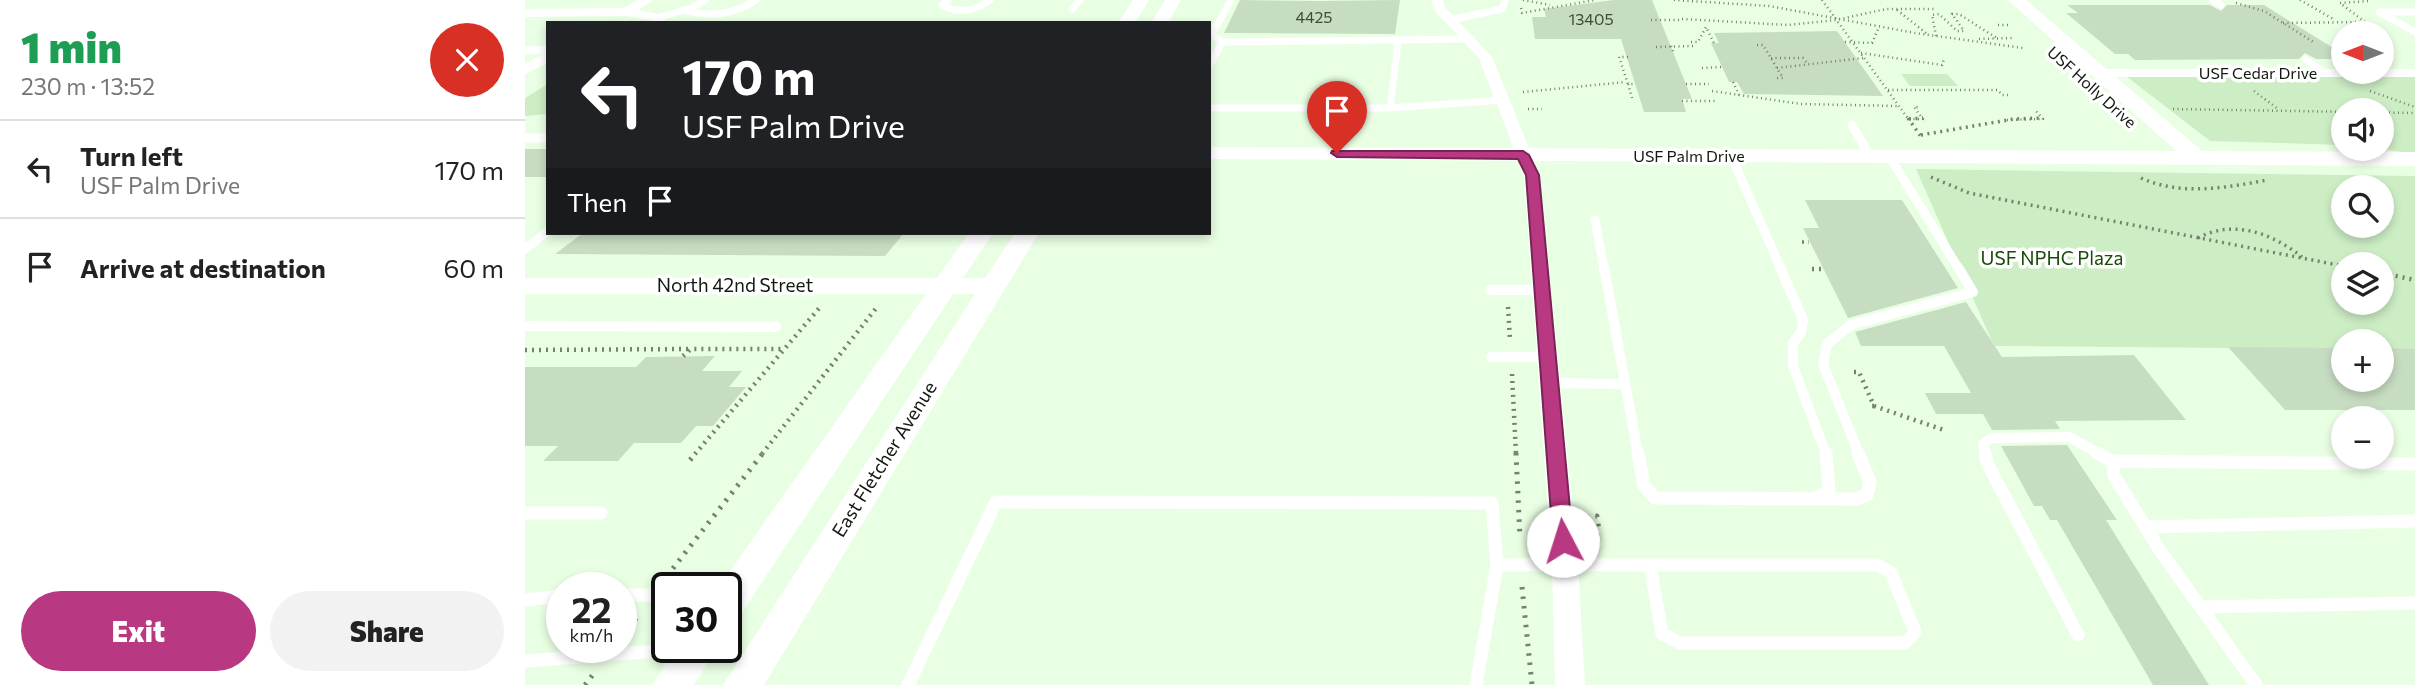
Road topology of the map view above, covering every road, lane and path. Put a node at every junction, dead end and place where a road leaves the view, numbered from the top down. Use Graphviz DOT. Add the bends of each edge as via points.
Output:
graph roads {
  1 [pos="647,0"];
  2 [pos="705,0"];
  3 [pos="756,0"];
  4 [pos="948,0"];
  5 [pos="989,0"];
  6 [pos="1080,0"];
  7 [pos="1141,0"];
  8 [pos="1173,0"];
  9 [pos="1231,0"];
  10 [pos="1437,0"];
  11 [pos="1505,0"];
  12 [pos="1523,0"];
  13 [pos="1595,0"];
  14 [pos="1674,0"];
  15 [pos="1717,0"];
  16 [pos="1822,0"];
  17 [pos="1998,0"];
  18 [pos="2016,0"];
  19 [pos="2213,0"];
  20 [pos="2300,0"];
  21 [pos="1724,2"];
  22 [pos="2246,4"];
  23 [pos="2221,5"];
  24 [pos="1554,6"];
  25 [pos="1072,9"];
  26 [pos="1897,9"];
  27 [pos="1935,9"];
  28 [pos="683,10"];
  29 [pos="626,12"];
  30 [pos="2415,12"];
  31 [pos="525,13"];
  32 [pos="1522,13"];
  33 [pos="2304,18"];
  34 [pos="2329,18"];
  35 [pos="1837,19"];
  36 [pos="659,20"];
  37 [pos="1449,20"];
  38 [pos="1651,20"];
  39 [pos="2335,20"];
  40 [pos="1127,21"];
  41 [pos="1160,21"];
  42 [pos="2338,21"];
  43 [pos="2310,22"];
  44 [pos="2331,22"];
  45 [pos="2282,23"];
  46 [pos="2009,24"];
  47 [pos="1998,25"];
  48 [pos="1879,27"];
  49 [pos="2415,32"];
  50 [pos="1928,35"];
  51 [pos="1936,36"];
  52 [pos="2013,38"];
  53 [pos="1471,39"];
  54 [pos="1998,39"];
  55 [pos="1963,40"];
  56 [pos="1845,41"];
  57 [pos="1852,41"];
  58 [pos="1222,42"];
  59 [pos="1398,42"];
  60 [pos="1714,43"];
  61 [pos="2315,43"];
  62 [pos="1757,45"];
  63 [pos="1671,46"];
  64 [pos="1656,47"];
  65 [pos="2023,47"];
  66 [pos="525,50"];
  67 [pos="546,50"];
  68 [pos="1860,52"];
  69 [pos="1907,53"];
  70 [pos="1674,54"];
  71 [pos="1628,57"];
  72 [pos="546,58"];
  73 [pos="1771,58"];
  74 [pos="1863,58"];
  75 [pos="1905,59"];
  76 [pos="1944,59"];
  77 [pos="2305,59"];
  78 [pos="1211,64"];
  79 [pos="1807,64"];
  80 [pos="1722,67"];
  81 [pos="1702,68"];
  82 [pos="1777,68"];
  83 [pos="525,70"];
  84 [pos="2101,73"];
  85 [pos="2325,73"];
  86 [pos="2415,73"];
  87 [pos="1776,78"];
  88 [pos="1733,82"];
  89 [pos="1627,83"];
  90 [pos="1636,84"];
  91 [pos="1686,84"];
  92 [pos="1709,84"];
  93 [pos="2249,86"];
  94 [pos="2364,89"];
  95 [pos="1887,90"];
  96 [pos="1712,91"];
  97 [pos="1523,92"];
  98 [pos="2008,95"];
  99 [pos="1740,96"];
  100 [pos="1632,98"];
  101 [pos="1503,100"];
  102 [pos="1682,101"];
  103 [pos="1716,101"];
  104 [pos="1898,106"];
  105 [pos="1918,107"];
  106 [pos="2415,107"];
  107 [pos="1211,108"];
  108 [pos="1390,108"];
  109 [pos="1528,109"];
  110 [pos="1542,109"];
  111 [pos="2181,109"];
  112 [pos="2278,110"];
  113 [pos="2036,111"];
  114 [pos="2415,113"];
  115 [pos="1908,119"];
  116 [pos="1852,125"];
  117 [pos="1920,135"];
  118 [pos="525,138"];
  119 [pos="546,138"];
  120 [pos="1927,145"];
  121 [pos="1211,153"];
  122 [pos="1523,155"];
  123 [pos="1731,156"];
  124 [pos="1879,156"];
  125 [pos="2168,156"];
  126 [pos="2194,156"];
  127 [pos="2415,159"];
  128 [pos="1928,175"];
  129 [pos="1595,220"];
  130 [pos="546,233"];
  131 [pos="980,235"];
  132 [pos="1026,235"];
  133 [pos="2198,237"];
  134 [pos="1803,242"];
  135 [pos="1809,242"];
  136 [pos="525,249"];
  137 [pos="2303,258"];
  138 [pos="2331,264"];
  139 [pos="1812,269"];
  140 [pos="1821,269"];
  141 [pos="2394,275"];
  142 [pos="2415,279"];
  143 [pos="946,285"];
  144 [pos="525,286"];
  145 [pos="993,286"];
  146 [pos="1490,290"];
  147 [pos="1544,290"];
  148 [pos="1508,295"];
  149 [pos="827,298"];
  150 [pos="884,298"];
  151 [pos="525,326"];
  152 [pos="776,327"];
  153 [pos="691,349"];
  154 [pos="785,349"];
  155 [pos="525,351"];
  156 [pos="1511,353"];
  157 [pos="683,356"];
  158 [pos="1491,357"];
  159 [pos="1547,357"];
  160 [pos="1511,362"];
  161 [pos="1854,372"];
  162 [pos="1551,383"];
  163 [pos="1624,384"];
  164 [pos="1944,430"];
  165 [pos="690,460"];
  166 [pos="2112,461"];
  167 [pos="2415,464"];
  168 [pos="1815,499"];
  169 [pos="525,513"];
  170 [pos="601,513"];
  171 [pos="2415,521"];
  172 [pos="2145,527"];
  173 [pos="1520,538"];
  174 [pos="1497,565"];
  175 [pos="1566,565"];
  176 [pos="1650,565"];
  177 [pos="677,572"];
  178 [pos="742,580"];
  179 [pos="1522,587"];
  180 [pos="546,598"];
  181 [pos="525,600"];
  182 [pos="2415,603"];
  183 [pos="651,605"];
  184 [pos="2200,607"];
  185 [pos="637,620"];
  186 [pos="2078,635"];
  187 [pos="651,651"];
  188 [pos="525,661"];
  189 [pos="687,663"];
  190 [pos="672,685"];
  191 [pos="743,685"];
  192 [pos="908,685"];
  193 [pos="1476,685"];
  194 [pos="1532,685"];
  195 [pos="1570,685"];
  196 [pos="2256,685"];
  1 -- 29 [label="street"];
  2 -- 28 [label="lane"];
  3 -- 28 [label="lane" via="734,13"];
  4 -- 5 [label="lane" via="942,5 952,10 978,8"];
  6 -- 25 [label="lane"];
  7 -- 40 [label="street"];
  8 -- 41 [label="street"];
  9 -- 58 [label="lane" via="1212,34"];
  10 -- 37 [label="street"];
  11 -- 37 [label="lane" via="1502,9"];
  12 -- 24 [label="path"];
  13 -- 24 [label="path"];
  14 -- 21 [label="path"];
  15 -- 21 [label="path"];
  16 -- 35 [label="path"];
  17 -- 125 [label="street, USF Holly Drive"];
  18 -- 84 [label="street, USF Holly Drive"];
  19 -- 23 [label="lane"];
  20 -- 39 [label="path"];
  21 -- 35 [label="path"];
  22 -- 45 [label="path"];
  24 -- 32 [label="path"];
  26 -- 27 [label="path"];
  26 -- 35 [label="path"];
  26 -- 50 [label="path"];
  28 -- 36 [label="lane"];
  29 -- 31 [label="street"];
  29 -- 36 [label="street"];
  30 -- 49 [label="lane" via="2379,12"];
  33 -- 43 [label="path"];
  34 -- 39 [label="path"];
  35 -- 38 [label="path" via="1765,25"];
  35 -- 48 [label="path"];
  35 -- 57 [label="path"];
  37 -- 53 [label="street"];
  39 -- 42 [label="path"];
  43 -- 44 [label="path"];
  43 -- 45 [label="path"];
  45 -- 61 [label="path"];
  46 -- 47 [label="path"];
  48 -- 50 [label="path"];
  48 -- 57 [label="path" via="1872,43"];
  50 -- 51 [label="path"];
  51 -- 54 [label="path" via="1931,15 1939,14 1957,31 1964,31 1952,14 1959,14"];
  51 -- 55 [label="path"];
  52 -- 54 [label="path"];
  53 -- 59 [label="lane"];
  53 -- 101 [label="street" via="1485,57"];
  54 -- 55 [label="path"];
  55 -- 65 [label="path"];
  56 -- 57 [label="path"];
  57 -- 68 [label="path"];
  58 -- 59 [label="lane"];
  58 -- 78 [label="lane"];
  59 -- 108 [label="lane"];
  60 -- 63 [label="path" via="1706,27 1698,41"];
  62 -- 73 [label="path" via="1763,45"];
  63 -- 64 [label="path"];
  63 -- 70 [label="path"];
  66 -- 67 [label="street"];
  68 -- 74 [label="path"];
  68 -- 75 [label="path"];
  69 -- 75 [label="path"];
  71 -- 89 [label="path" via="1619,57"];
  72 -- 83 [label="street"];
  73 -- 79 [label="path" via="1803,58"];
  73 -- 82 [label="path"];
  74 -- 79 [label="path"];
  74 -- 95 [label="path"];
  75 -- 76 [label="path" via="1941,65"];
  77 -- 85 [label="lane"];
  79 -- 82 [label="path"];
  80 -- 81 [label="path"];
  82 -- 87 [label="path" via="1783,78"];
  84 -- 85 [label="street, USF Cedar Drive"];
  84 -- 126 [label="street, USF Holly Drive"];
  85 -- 86 [label="street, USF Cedar Drive"];
  88 -- 99 [label="path"];
  89 -- 90 [label="path"];
  89 -- 97 [label="path"];
  89 -- 100 [label="path"];
  91 -- 92 [label="path"];
  93 -- 112 [label="path"];
  94 -- 106 [label="path"];
  95 -- 98 [label="path" via="1998,90"];
  95 -- 104 [label="path"];
  96 -- 99 [label="path"];
  99 -- 104 [label="path" via="1801,104"];
  101 -- 108 [label="lane"];
  101 -- 122 [label="street"];
  102 -- 103 [label="path"];
  104 -- 115 [label="path"];
  105 -- 115 [label="path" via="1914,107 1923,119"];
  107 -- 108 [label="lane"];
  109 -- 110 [label="path"];
  111 -- 112 [label="path"];
  112 -- 114 [label="path"];
  113 -- 117 [label="path" via="2043,119 2014,119"];
  115 -- 117 [label="path"];
  116 -- 124 [label="lane"];
  117 -- 120 [label="path"];
  118 -- 119 [label="lane"];
  121 -- 122 [label="street, USF Palm Drive"];
  122 -- 123 [label="street, USF Palm Drive"];
  122 -- 147 [label="street" via="1532,175"];
  123 -- 124 [label="street, USF Palm Drive"];
  123 -- 168 [label="lane" via="1803,320 1793,343 1793,366 1826,449 1831,481 1829,490"];
  124 -- 125 [label="street, USF Palm Drive"];
  124 -- 168 [label="lane" via="1973,292 1851,325 1827,344 1823,363 1870,482 1867,495 1856,499"];
  125 -- 126 [label="street"];
  126 -- 127 [label="street"];
  128 -- 133 [label="path" via="1969,193"];
  129 -- 163 [label="lane"];
  130 -- 136 [label="lane"];
  131 -- 143 [label="street"];
  132 -- 145 [label="street, East Fletcher Avenue"];
  133 -- 137 [label="path"];
  133 -- 137 [label="path" via="2229,228 2251,232 2291,246"];
  134 -- 135 [label="path"];
  137 -- 138 [label="path"];
  139 -- 140 [label="path"];
  141 -- 142 [label="path"];
  143 -- 144 [label="street, North 42nd Street"];
  143 -- 145 [label="street, North 42nd Street"];
  143 -- 178 [label="street"];
  145 -- 191 [label="street, East Fletcher Avenue"];
  146 -- 147 [label="lane"];
  147 -- 159 [label="street"];
  148 -- 156 [label="path"];
  149 -- 154 [label="path"];
  150 -- 177 [label="path"];
  151 -- 152 [label="lane"];
  153 -- 154 [label="path"];
  153 -- 155 [label="path"];
  153 -- 157 [label="path"];
  154 -- 165 [label="path"];
  158 -- 159 [label="lane"];
  159 -- 162 [label="street"];
  160 -- 173 [label="path"];
  161 -- 164 [label="path" via="1859,372 1872,406"];
  162 -- 163 [label="lane"];
  162 -- 175 [label="street"];
  163 -- 168 [label="lane" via="1644,486 1655,498"];
  166 -- 167 [label="lane"];
  166 -- 172 [label="lane" via="2114,476"];
  166 -- 186 [label="lane" via="2069,437 1991,438 1983,444 1987,463"];
  169 -- 170 [label="lane"];
  171 -- 172 [label="lane"];
  172 -- 184 [label="lane"];
  174 -- 175 [label="lane"];
  174 -- 192 [label="lane" via="1492,503 996,502"];
  174 -- 193 [label="lane"];
  175 -- 176 [label="lane"];
  175 -- 195 [label="street"];
  176 -- 176 [label="lane" via="1662,634 1680,643 1905,643 1915,632 1891,573 1878,565"];
  179 -- 194 [label="path"];
  180 -- 181 [label="lane"];
  182 -- 184 [label="lane"];
  183 -- 185 [label="path"];
  184 -- 196 [label="lane"];
  187 -- 188 [label="lane"];
  189 -- 190 [label="street"];
}
